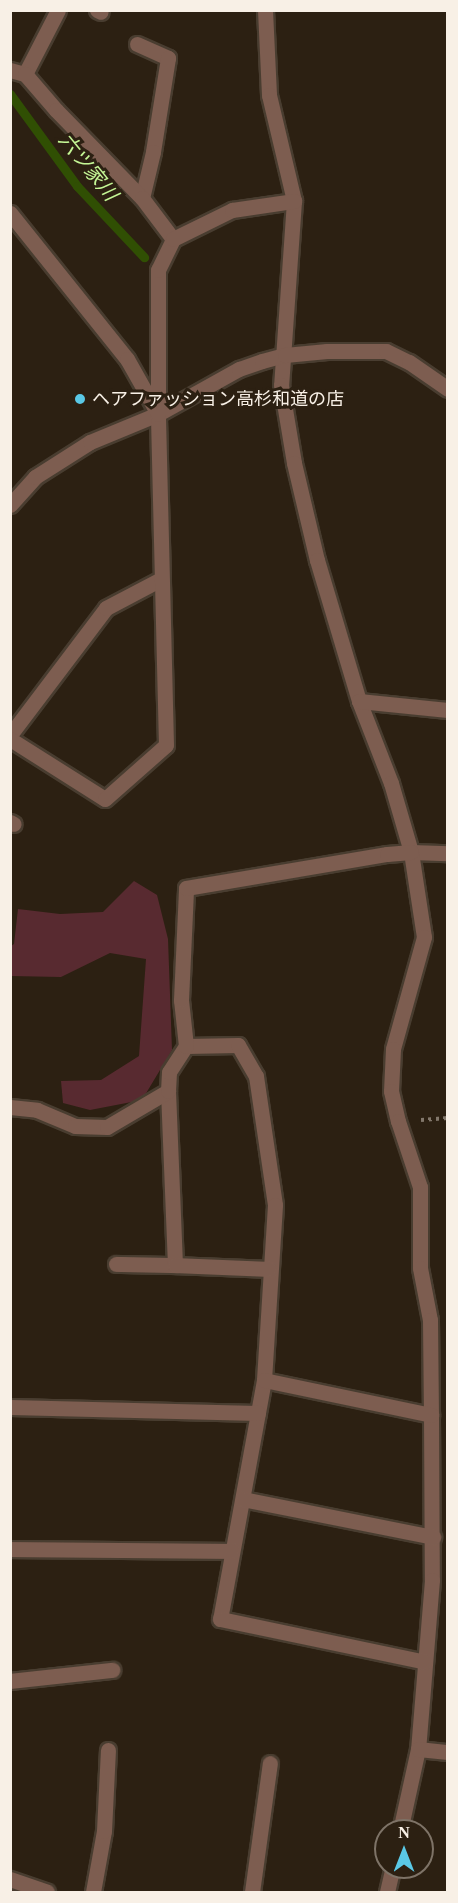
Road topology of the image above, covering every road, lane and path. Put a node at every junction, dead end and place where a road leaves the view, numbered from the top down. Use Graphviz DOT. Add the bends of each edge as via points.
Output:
graph roads {
  1 [pos="58,10"];
  2 [pos="265,10"];
  3 [pos="137,44"];
  4 [pos="18,72"];
  5 [pos="142,198"];
  6 [pos="294,201"];
  7 [pos="10,213"];
  8 [pos="173,239"];
  9 [pos="285,355"];
  10 [pos="447,389"];
  11 [pos="158,414"];
  12 [pos="10,505"];
  13 [pos="161,579"];
  14 [pos="359,701"];
  15 [pos="447,710"];
  16 [pos="10,737"];
  17 [pos="411,852"];
  18 [pos="447,853"];
  19 [pos="186,1046"];
  20 [pos="168,1091"];
  21 [pos="10,1107"];
  22 [pos="116,1264"];
  23 [pos="174,1265"];
  24 [pos="269,1269"];
  25 [pos="264,1380"];
  26 [pos="10,1407"];
  27 [pos="258,1413"];
  28 [pos="432,1415"];
  29 [pos="243,1499"];
  30 [pos="433,1537"];
  31 [pos="10,1549"];
  32 [pos="231,1551"];
  33 [pos="425,1662"];
  34 [pos="112,1670"];
  35 [pos="10,1681"];
  36 [pos="418,1749"];
  37 [pos="108,1750"];
  38 [pos="447,1752"];
  39 [pos="270,1763"];
  40 [pos="403,1819"];
  41 [pos="10,1879"];
  42 [pos="47,1893"];
  43 [pos="93,1893"];
  44 [pos="252,1893"];
  1 -- 4 [label="street"];
  2 -- 6 [label="street" via="269,94"];
  3 -- 5 [label="street" via="168,58"];
  4 -- 5 [label="street"];
  5 -- 8 [label="street"];
  6 -- 8 [label="street" via="232,210"];
  6 -- 9 [label="street"];
  7 -- 11 [label="street" via="127,359"];
  8 -- 11 [label="street" via="158,270"];
  9 -- 10 [label="street" via="386,351"];
  9 -- 11 [label="street" via="239,369"];
  9 -- 14 [label="street" via="282,385 294,463 317,560"];
  11 -- 12 [label="street" via="90,442 35,477"];
  11 -- 13 [label="street"];
  13 -- 16 [label="street" via="106,608"];
  13 -- 16 [label="street" via="166,745 105,799"];
  14 -- 15 [label="street"];
  14 -- 17 [label="street" via="391,783"];
  17 -- 18 [label="street"];
  17 -- 19 [label="street" via="186,888 181,1000"];
  17 -- 28 [label="street" via="424,937 393,1049 391,1091 420,1187 420,1268 430,1320"];
  19 -- 20 [label="street" via="169,1072"];
  19 -- 24 [label="street" via="238,1045 256,1076 275,1205"];
  20 -- 21 [label="street" via="107,1127 75,1126 37,1110"];
  20 -- 23 [label="street"];
  22 -- 23 [label="street"];
  23 -- 24 [label="street"];
  24 -- 25 [label="street"];
  25 -- 27 [label="street"];
  25 -- 28 [label="street"];
  26 -- 27 [label="street"];
  27 -- 29 [label="street"];
  28 -- 30 [label="street"];
  29 -- 30 [label="street"];
  29 -- 32 [label="street"];
  30 -- 33 [label="street"];
  31 -- 32 [label="street"];
  32 -- 33 [label="street" via="220,1619"];
  33 -- 36 [label="street"];
  34 -- 35 [label="street"];
  36 -- 38 [label="street"];
  36 -- 40 [label="street"];
  37 -- 43 [label="street" via="104,1831"];
  39 -- 44 [label="street"];
  41 -- 42 [label="street"];
}
